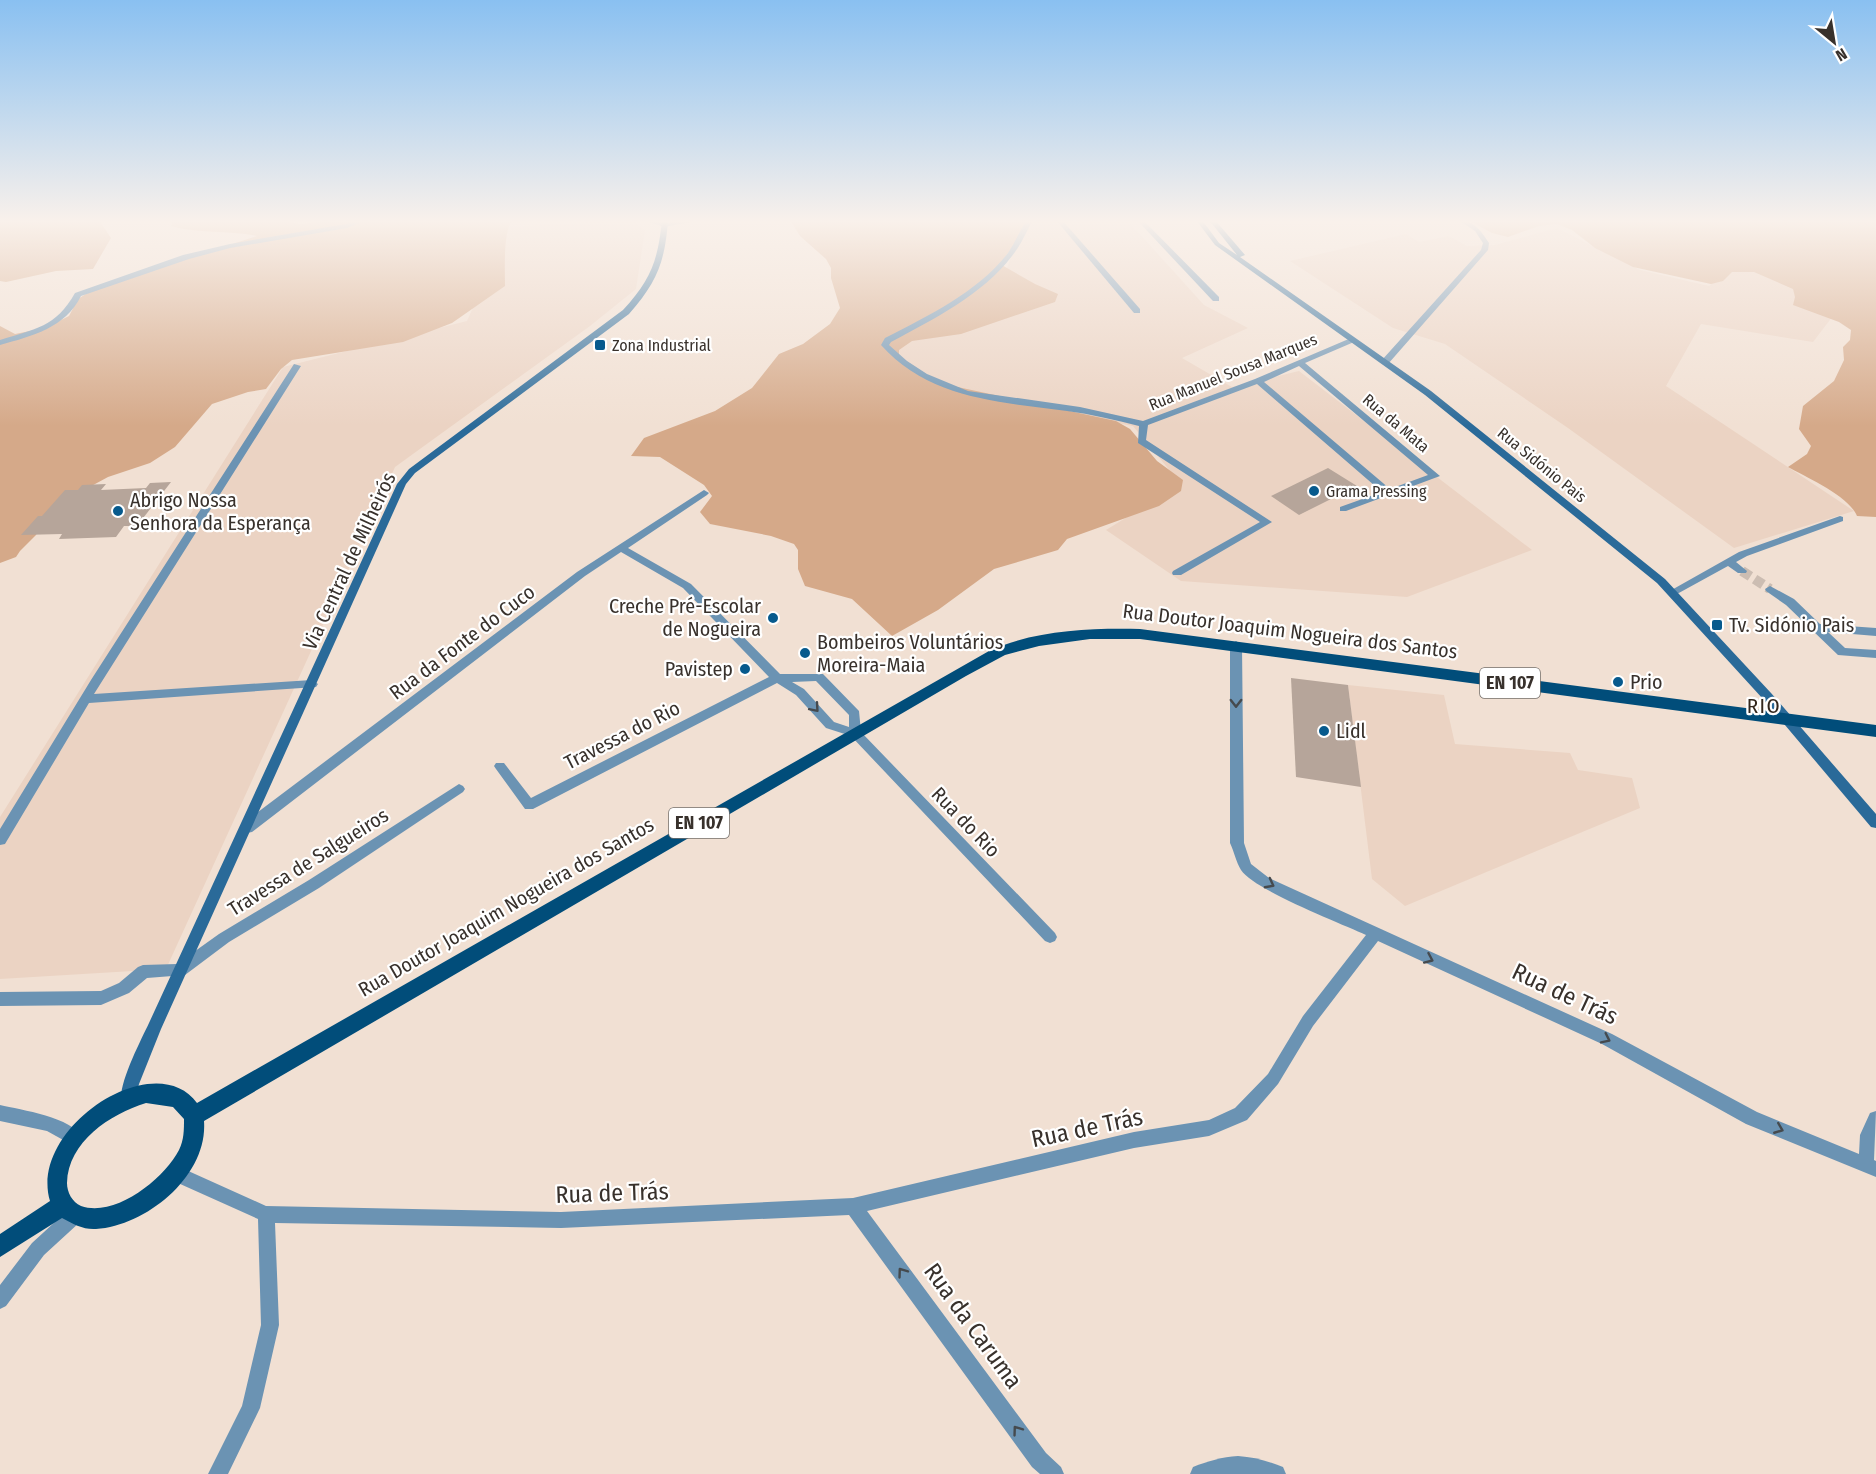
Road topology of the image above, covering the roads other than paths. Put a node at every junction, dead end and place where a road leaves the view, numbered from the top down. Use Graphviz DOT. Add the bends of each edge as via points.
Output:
graph roads {
  1 [pos="95,289"];
  2 [pos="648,289"];
  3 [pos="972,289"];
  4 [pos="1118,289"];
  5 [pos="1206,289"];
  6 [pos="1282,289"];
  7 [pos="1450,289"];
  8 [pos="1216,299"];
  9 [pos="1137,311"];
  10 [pos="1352,340"];
  11 [pos="0,344"];
  12 [pos="1299,362"];
  13 [pos="1385,362"];
  14 [pos="297,366"];
  15 [pos="1258,381"];
  16 [pos="1144,424"];
  17 [pos="1388,492"];
  18 [pos="704,493"];
  19 [pos="1343,509"];
  20 [pos="1840,519"];
  21 [pos="621,548"];
  22 [pos="1729,562"];
  23 [pos="1742,571"];
  24 [pos="1177,573"];
  25 [pos="1770,589"];
  26 [pos="1673,592"];
  27 [pos="1818,628"];
  28 [pos="1876,632"];
  29 [pos="1236,645"];
  30 [pos="1876,654"];
  31 [pos="777,678"];
  32 [pos="312,684"];
  33 [pos="86,699"];
  34 [pos="1784,719"];
  35 [pos="1876,731"];
  36 [pos="855,733"];
  37 [pos="500,766"];
  38 [pos="459,789"];
  39 [pos="1876,823"];
  40 [pos="247,828"];
  41 [pos="0,840"];
  42 [pos="1375,934"];
  43 [pos="1050,937"];
  44 [pos="180,970"];
  45 [pos="0,999"];
  46 [pos="128,1098"];
  47 [pos="0,1113"];
  48 [pos="193,1116"];
  49 [pos="1876,1119"];
  50 [pos="74,1138"];
  51 [pos="1871,1166"];
  52 [pos="175,1173"];
  53 [pos="853,1206"];
  54 [pos="68,1211"];
  55 [pos="266,1214"];
  56 [pos="0,1246"];
  57 [pos="0,1300"];
  58 [pos="218,1474"];
  59 [pos="1054,1474"];
  60 [pos="1200,1474"];
  61 [pos="1276,1474"];
  1 -- 11 [label="street" via="78,295 60,322"];
  2 -- 32 [label="street, Via Central de Milheirós" via="626,312 412,471 402,484"];
  3 -- 16 [label="street" via="948,308 885,345 903,361 952,391"];
  4 -- 9 [label="street"];
  5 -- 8 [label="street"];
  6 -- 10 [label="street, Rua Sidónio Pais"];
  7 -- 13 [label="street"];
  10 -- 12 [label="street, Rua Manuel Sousa Marques"];
  10 -- 13 [label="street, Rua Sidónio Pais"];
  12 -- 15 [label="street, Rua Manuel Sousa Marques"];
  12 -- 17 [label="street, Rua da Mata" via="1435,476"];
  13 -- 26 [label="street, Rua Sidónio Pais"];
  14 -- 33 [label="street"];
  15 -- 16 [label="street, Rua Manuel Sousa Marques"];
  15 -- 17 [label="street"];
  16 -- 24 [label="street, Rua Manuel Sousa Marques" via="1141,441 1267,522"];
  17 -- 19 [label="street, Rua da Mata"];
  18 -- 21 [label="street, Rua da Fonte do Cuco"];
  20 -- 22 [label="street"];
  21 -- 31 [label="street, Rua do Rio" via="687,586"];
  21 -- 40 [label="street, Rua da Fonte do Cuco" via="581,574"];
  22 -- 23 [label="street"];
  22 -- 26 [label="street"];
  25 -- 27 [label="street"];
  26 -- 34 [label="street, Rua Sidónio Pais"];
  27 -- 28 [label="street"];
  27 -- 30 [label="street" via="1842,652"];
  29 -- 34 [label="main road, Rua Doutor Joaquim Nogueira dos Santos / EN 107"];
  29 -- 36 [label="main road, Rua Doutor Joaquim Nogueira dos Santos / EN 107" via="1114,633 1023,645 990,656"];
  29 -- 42 [label="street, one-way" via="1237,843 1246,867 1264,882"];
  31 -- 36 [label="street, Rua do Rio, one-way" via="800,692 830,725"];
  31 -- 36 [label="street, Rua do Rio" via="819,677 855,714"];
  31 -- 37 [label="street, Travessa do Rio" via="529,805"];
  32 -- 33 [label="street"];
  32 -- 40 [label="street, Via Central de Milheirós"];
  33 -- 41 [label="street"];
  34 -- 35 [label="main road, EN 107"];
  34 -- 39 [label="street, Rua Sidónio Pais"];
  36 -- 43 [label="street, Rua do Rio"];
  36 -- 48 [label="main road, Rua Doutor Joaquim Nogueira dos Santos / EN 107"];
  38 -- 44 [label="street, Travessa de Salgueiros"];
  40 -- 44 [label="street, Via Central de Milheirós"];
  42 -- 51 [label="street, Rua de Trás, one-way" via="1607,1039 1752,1118"];
  42 -- 53 [label="street, Rua de Trás" via="1308,1021 1273,1079 1241,1114 1209,1128 1134,1140"];
  44 -- 45 [label="street" via="143,972 133,984 101,998"];
  44 -- 46 [label="street, Via Central de Milheirós"];
  46 -- 48 [label="main road" via="146,1093 170,1094 187,1104"];
  46 -- 50 [label="main road" via="99,1115"];
  47 -- 50 [label="street" via="50,1124"];
  48 -- 52 [label="main road" via="192,1143"];
  49 -- 51 [label="street" via="1868,1135"];
  50 -- 54 [label="main road" via="64,1153 55,1182 56,1195"];
  52 -- 54 [label="main road" via="149,1198 117,1214 101,1218"];
  52 -- 55 [label="street, Rua de Trás"];
  53 -- 55 [label="street, Rua de Trás" via="561,1220"];
  59 -- 53 [label="street, Rua da Caruma, one-way" via="1039,1460"];
  54 -- 56 [label="main road"];
  54 -- 57 [label="street"];
  55 -- 58 [label="street" via="270,1325 251,1408"];
  60 -- 61 [label="street" via="1220,1465 1258,1467"];
}
